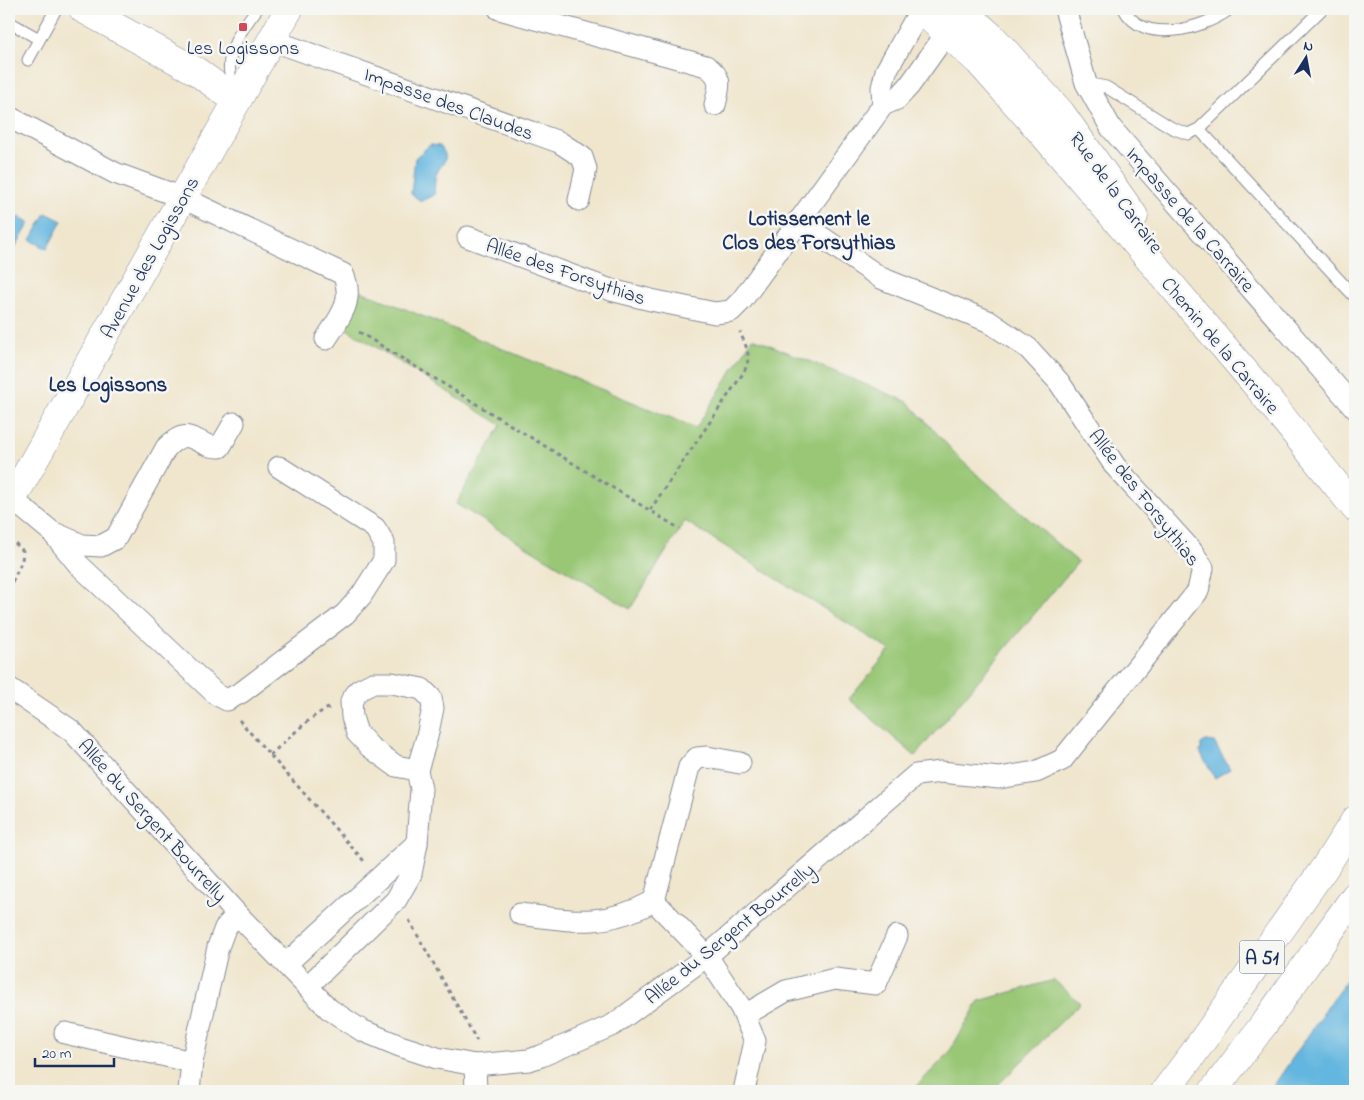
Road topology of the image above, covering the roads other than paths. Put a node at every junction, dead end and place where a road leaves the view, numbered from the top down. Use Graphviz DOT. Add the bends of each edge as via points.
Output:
graph roads {
  1 [pos="56,9"];
  2 [pos="83,9"];
  3 [pos="257,9"];
  4 [pos="289,9"];
  5 [pos="499,9"];
  6 [pos="921,9"];
  7 [pos="962,9"];
  8 [pos="1065,9"];
  9 [pos="1124,9"];
  10 [pos="1230,9"];
  11 [pos="1322,9"];
  12 [pos="9,22"];
  13 [pos="946,34"];
  14 [pos="39,39"];
  15 [pos="271,40"];
  16 [pos="28,60"];
  17 [pos="1086,83"];
  18 [pos="237,101"];
  19 [pos="715,105"];
  20 [pos="883,105"];
  21 [pos="9,117"];
  22 [pos="1199,130"];
  23 [pos="1066,161"];
  24 [pos="183,198"];
  25 [pos="580,200"];
  26 [pos="798,221"];
  27 [pos="468,237"];
  28 [pos="1355,297"];
  29 [pos="326,339"];
  30 [pos="1258,387"];
  31 [pos="1355,408"];
  32 [pos="234,423"];
  33 [pos="279,467"];
  34 [pos="10,502"];
  35 [pos="1355,508"];
  36 [pos="52,532"];
  37 [pos="9,688"];
  38 [pos="740,763"];
  39 [pos="417,770"];
  40 [pos="973,776"];
  41 [pos="1355,820"];
  42 [pos="417,843"];
  43 [pos="1355,896"];
  44 [pos="654,901"];
  45 [pos="237,914"];
  46 [pos="520,914"];
  47 [pos="897,936"];
  48 [pos="706,956"];
  49 [pos="286,964"];
  50 [pos="308,986"];
  51 [pos="745,1015"];
  52 [pos="65,1033"];
  53 [pos="192,1062"];
  54 [pos="474,1065"];
  55 [pos="188,1091"];
  56 [pos="476,1091"];
  57 [pos="744,1091"];
  58 [pos="1165,1091"];
  59 [pos="1213,1091"];
  1 -- 14 [label="lane"];
  2 -- 18 [label="main road" via="196,71"];
  3 -- 18 [label="lane" via="232,49 229,73"];
  4 -- 15 [label="main road, Avenue des Logissons"];
  5 -- 19 [label="street" via="706,66 716,72 720,84"];
  6 -- 13 [label="main road, Rue de la Carraire"];
  6 -- 20 [label="street" via="886,71"];
  7 -- 13 [label="street"];
  7 -- 30 [label="main road, Rue de la Carraire" via="994,38 1060,113"];
  8 -- 17 [label="street, Impasse de la Carraire"];
  9 -- 10 [label="lane" via="1129,18 1140,26 1160,31 1189,28"];
  11 -- 22 [label="lane"];
  12 -- 14 [label="lane"];
  13 -- 20 [label="street" via="909,86 897,99"];
  13 -- 23 [label="main road, Rue de la Carraire" via="979,62"];
  14 -- 16 [label="lane"];
  15 -- 18 [label="main road, Avenue des Logissons"];
  15 -- 25 [label="street, Impasse des Claudes" via="559,142 582,157 586,169"];
  17 -- 22 [label="lane" via="1106,87 1172,128 1188,134"];
  17 -- 31 [label="street, Impasse de la Carraire" via="1111,128"];
  18 -- 24 [label="main road, Avenue des Logissons"];
  20 -- 26 [label="street"];
  21 -- 24 [label="street" via="115,174"];
  22 -- 28 [label="lane"];
  23 -- 30 [label="main road, Chemin de la Carraire"];
  24 -- 29 [label="street" via="343,274 348,300"];
  24 -- 34 [label="main road, Avenue des Logissons"];
  26 -- 27 [label="street, Allée des Forsythias" via="742,300 731,311 715,313 611,290"];
  26 -- 40 [label="street, Allée des Forsythias" via="881,278 988,321 1028,348 1058,382 1115,466 1191,550 1203,568 1198,591 1062,760 1036,772 999,778"];
  30 -- 35 [label="main road, Chemin de la Carraire"];
  32 -- 36 [label="street" via="220,447 210,448 191,436 176,438 166,448 116,538 102,546 82,544"];
  33 -- 36 [label="street" via="375,528 384,543 384,560 345,614 227,700 217,695 79,565"];
  34 -- 36 [label="street"];
  37 -- 45 [label="street, Allée du Sergent Bourrelly" via="72,731"];
  38 -- 44 [label="street" via="707,757 696,758 689,767"];
  39 -- 39 [label="street" via="433,708 431,698 422,689 392,683 373,683 359,690 351,701 357,733 396,766"];
  39 -- 42 [label="street" via="421,789"];
  40 -- 48 [label="street, Allée du Sergent Bourrelly" via="941,772 916,775"];
  41 -- 58 [label="main road, A 51" via="1326,867"];
  42 -- 49 [label="street"];
  42 -- 50 [label="street" via="411,874 396,900"];
  43 -- 59 [label="main road, A 51"];
  44 -- 46 [label="street" via="606,920 574,921"];
  44 -- 48 [label="street"];
  45 -- 49 [label="street, Allée du Sergent Bourrelly"];
  45 -- 53 [label="street" via="225,928 218,947"];
  47 -- 51 [label="street" via="876,984 835,979 786,991"];
  48 -- 51 [label="street"];
  48 -- 54 [label="street, Allée du Sergent Bourrelly" via="614,1025 529,1060"];
  49 -- 50 [label="street, Allée du Sergent Bourrelly"];
  50 -- 54 [label="street, Allée du Sergent Bourrelly" via="329,1009 361,1030 437,1058"];
  51 -- 57 [label="street" via="755,1041"];
  52 -- 53 [label="street"];
  53 -- 55 [label="street"];
  54 -- 56 [label="street"];
}
